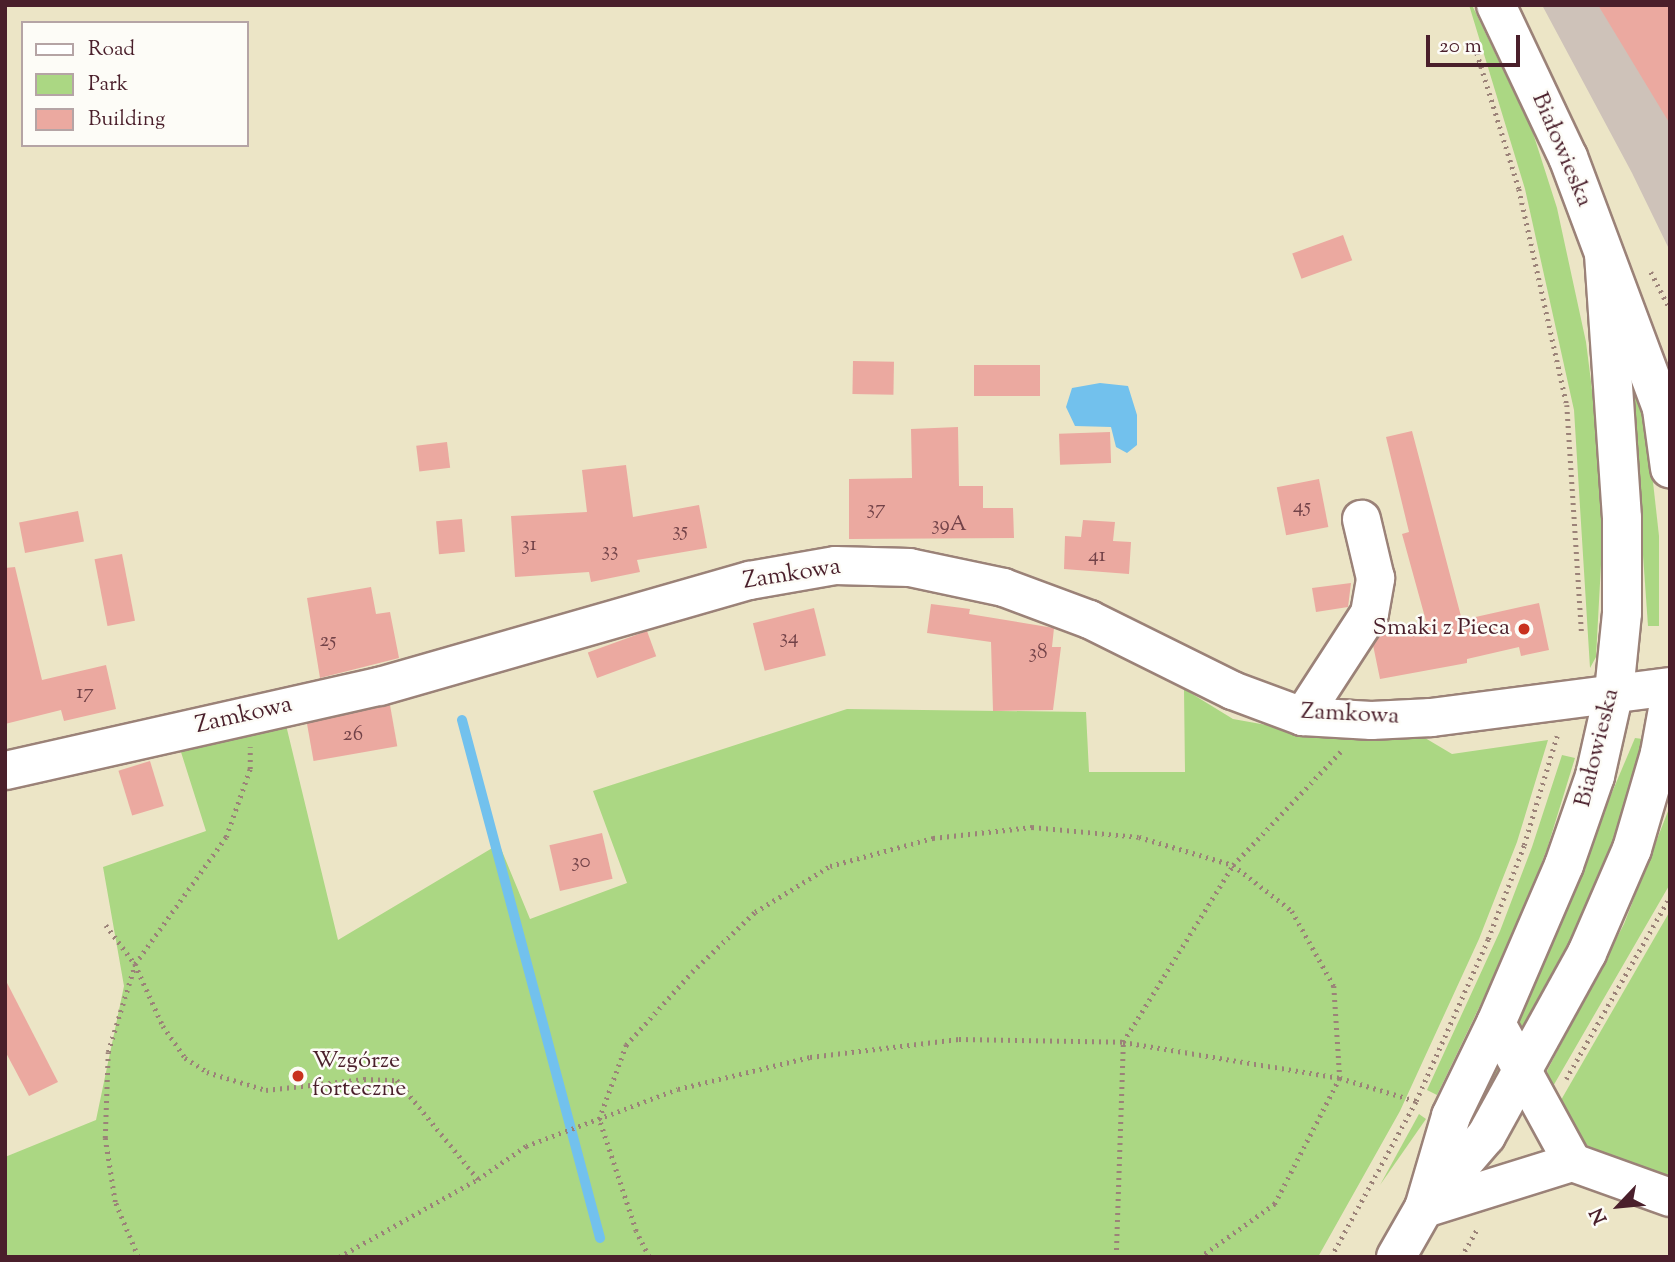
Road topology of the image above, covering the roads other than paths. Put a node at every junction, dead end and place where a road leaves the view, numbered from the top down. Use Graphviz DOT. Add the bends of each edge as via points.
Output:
graph roads {
  1 [pos="1496,5"];
  2 [pos="1604,257"];
  3 [pos="1670,468"];
  4 [pos="1361,519"];
  5 [pos="1670,686"];
  6 [pos="1614,692"];
  7 [pos="1670,698"];
  8 [pos="1302,716"];
  9 [pos="5,770"];
  10 [pos="1496,1023"];
  11 [pos="1521,1072"];
  12 [pos="1572,1162"];
  13 [pos="1670,1197"];
  14 [pos="1424,1208"];
  15 [pos="1396,1257"];
  1 -- 2 [label="main road, Białowieska" via="1568,158"];
  2 -- 3 [label="main road, Białowieska" via="1662,410"];
  2 -- 6 [label="main road, Białowieska" via="1622,518 1622,613"];
  4 -- 8 [label="street" via="1375,578 1369,613"];
  5 -- 6 [label="street, Zamkowa"];
  6 -- 8 [label="street, Zamkowa" via="1431,717"];
  6 -- 10 [label="main road, Białowieska" via="1595,776 1568,853"];
  7 -- 11 [label="main road, Białowieska" via="1660,753 1632,849 1587,953"];
  8 -- 9 [label="street, Zamkowa" via="1232,690 1089,619 1003,587 909,567 835,565 749,580 379,686"];
  10 -- 11 [label="street"];
  10 -- 14 [label="main road, Białowieska" via="1451,1116"];
  11 -- 12 [label="street"];
  11 -- 14 [label="main road, Białowieska" via="1486,1136"];
  12 -- 13 [label="street"];
  12 -- 14 [label="street"];
  14 -- 15 [label="main road, Białowieska"];
}
